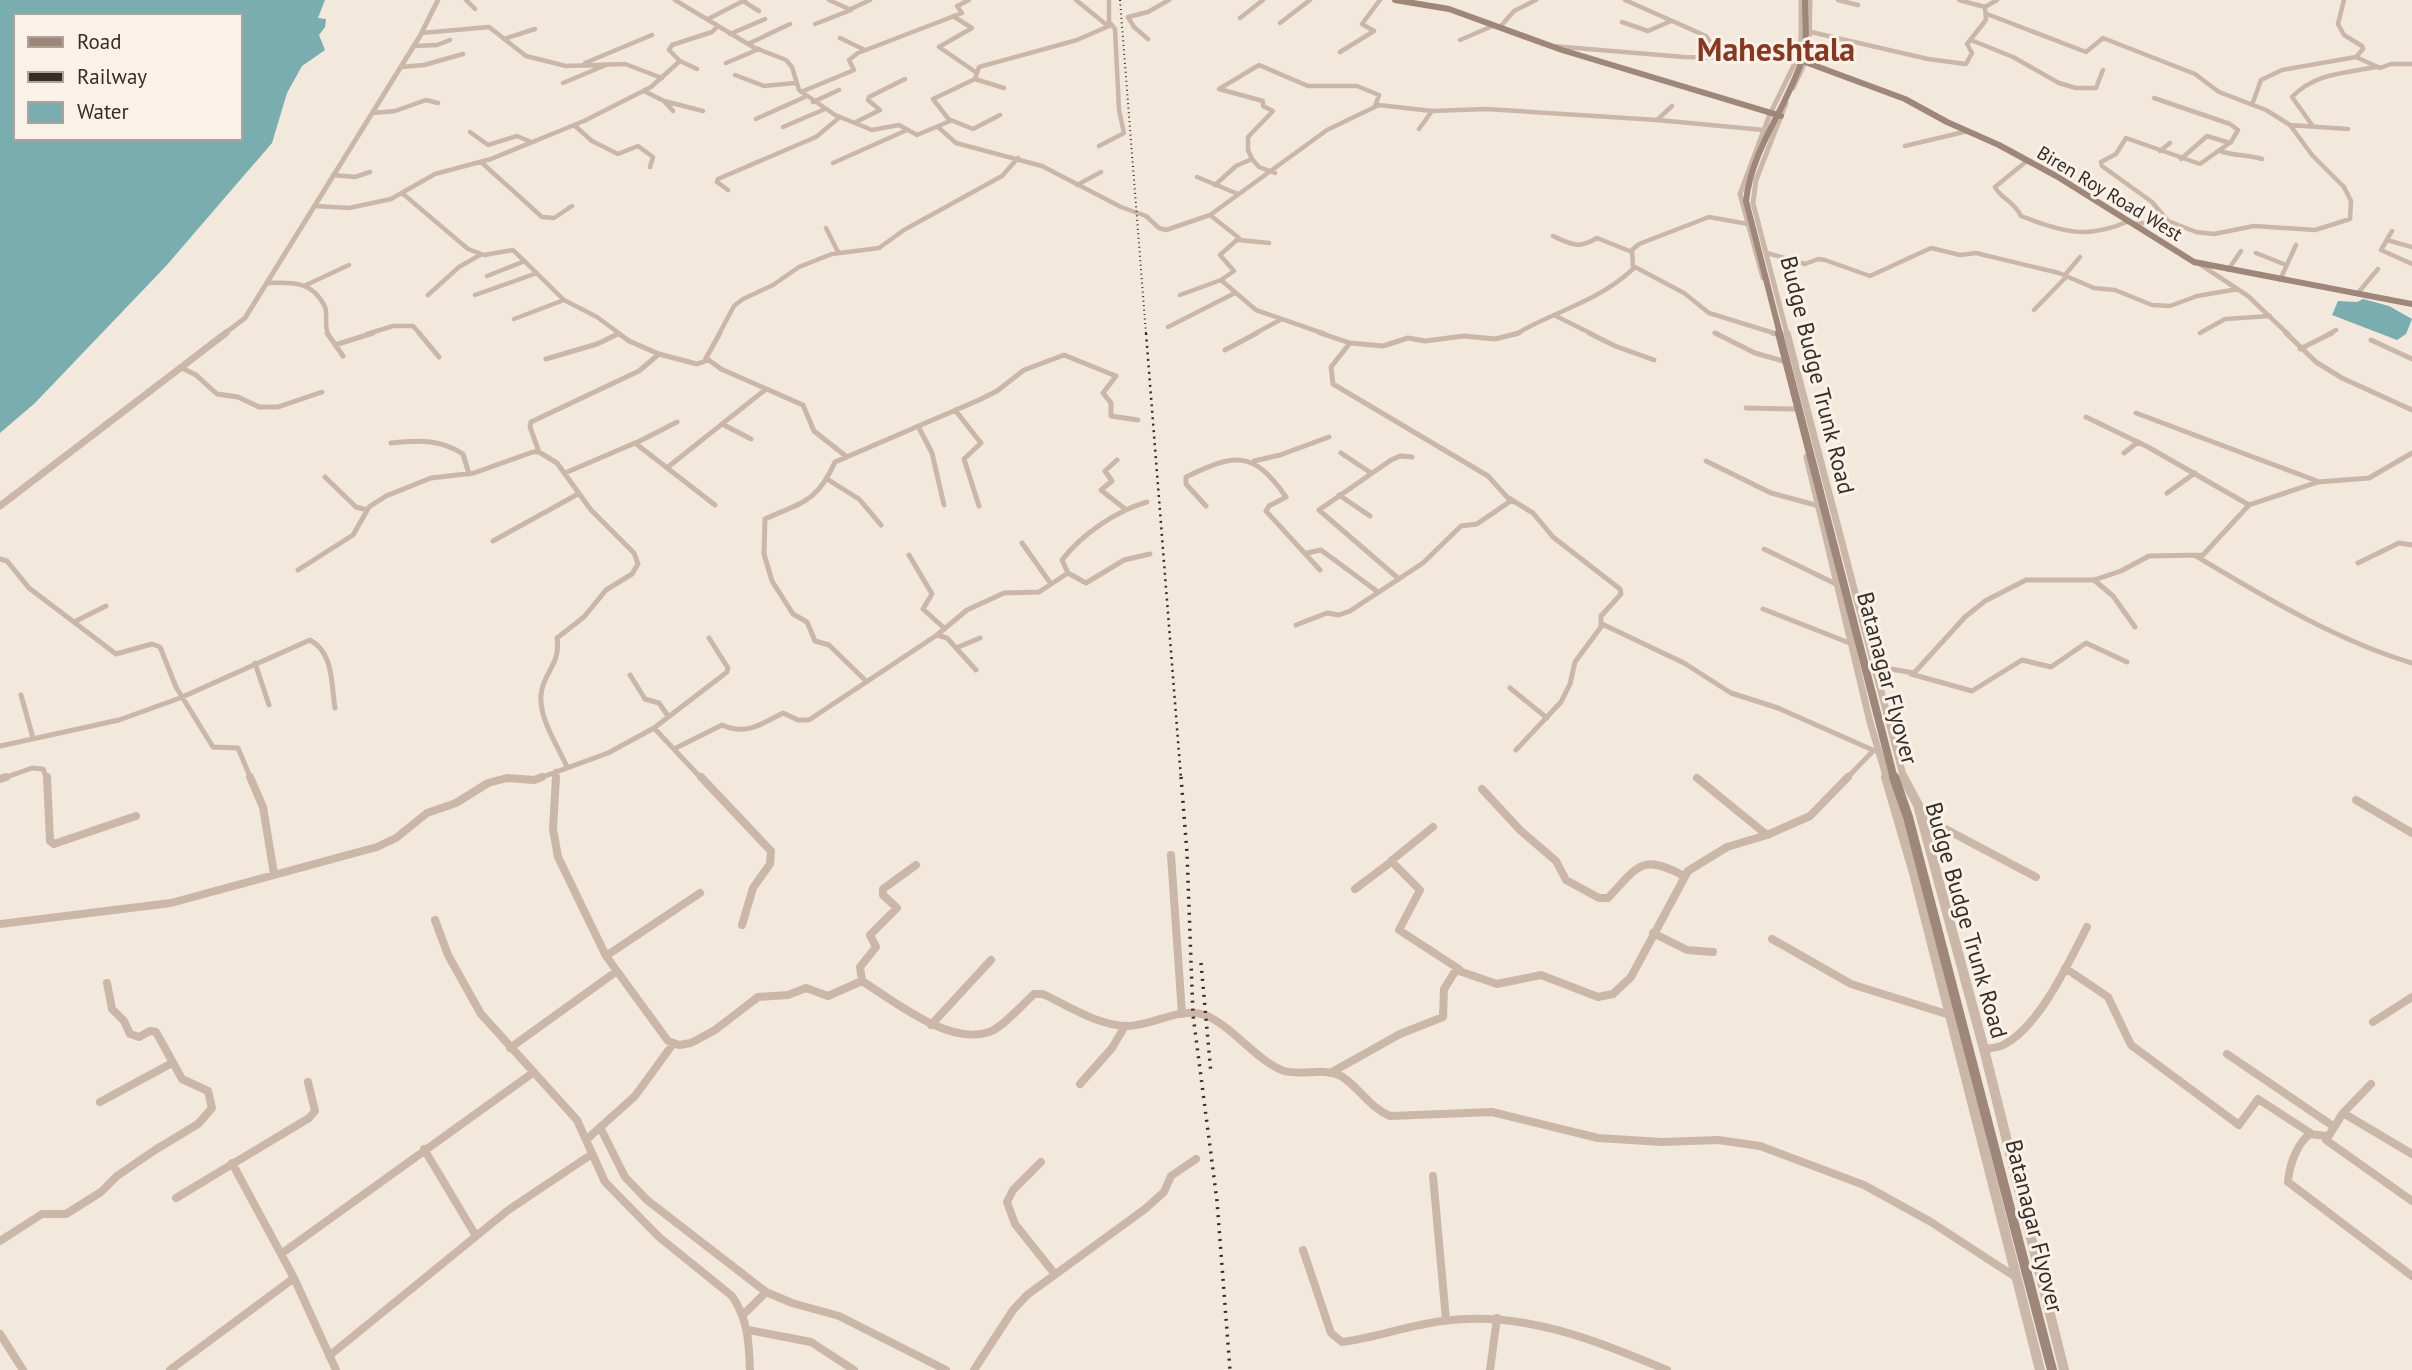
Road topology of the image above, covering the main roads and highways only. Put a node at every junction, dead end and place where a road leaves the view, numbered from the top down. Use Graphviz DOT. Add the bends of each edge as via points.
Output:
graph roads {
  1 [pos="1395,0"];
  2 [pos="1806,0"];
  3 [pos="1797,60"];
  4 [pos="1781,116"];
  5 [pos="2412,304"];
  6 [pos="2052,1370"];
  1 -- 4 [label="main road" via="1449,9 1547,46"];
  2 -- 6 [label="main road, Batanagar Flyover, bridge" via="1801,61 1775,115 1748,184 1746,201"];
  3 -- 5 [label="main road, Biren Roy Road West" via="1905,99 2028,160 2201,265"];
}
